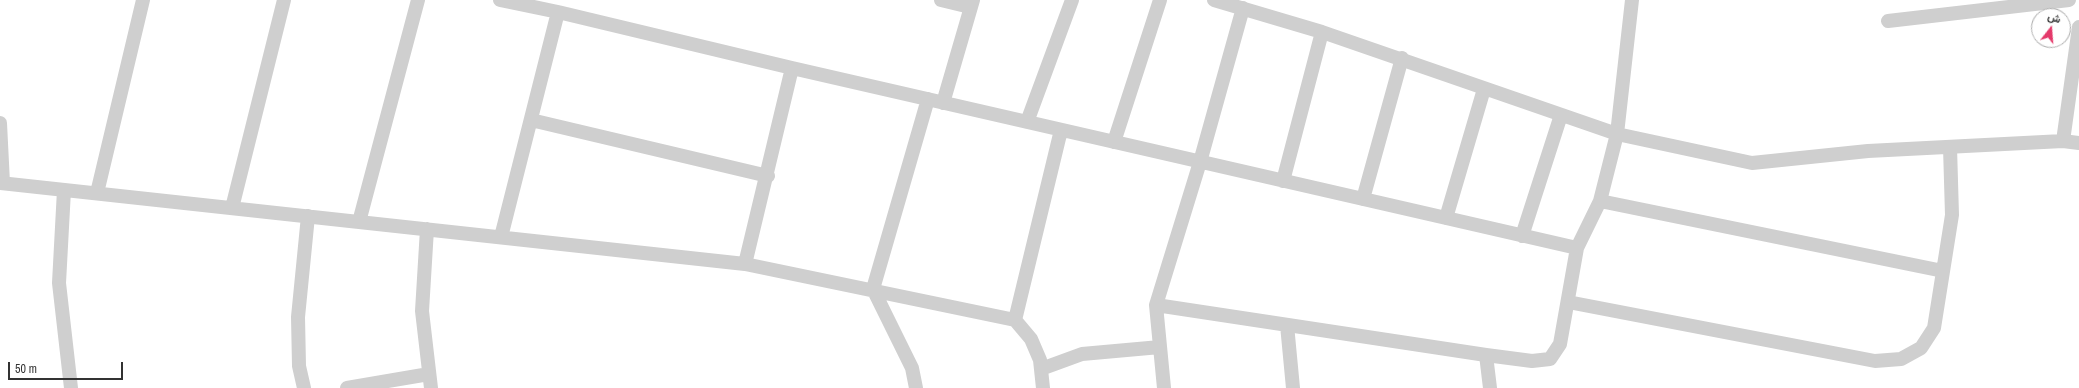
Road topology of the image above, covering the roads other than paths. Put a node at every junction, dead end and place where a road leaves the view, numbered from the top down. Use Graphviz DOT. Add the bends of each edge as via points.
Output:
graph roads {
  1 [pos="143,0"];
  2 [pos="284,0"];
  3 [pos="418,0"];
  4 [pos="500,0"];
  5 [pos="941,0"];
  6 [pos="1072,0"];
  7 [pos="1160,0"];
  8 [pos="1214,0"];
  9 [pos="1632,0"];
  10 [pos="2069,0"];
  11 [pos="971,4"];
  12 [pos="1242,8"];
  13 [pos="558,12"];
  14 [pos="1888,21"];
  15 [pos="2079,27"];
  16 [pos="1322,32"];
  17 [pos="1402,58"];
  18 [pos="792,68"];
  19 [pos="1484,89"];
  20 [pos="928,99"];
  21 [pos="943,103"];
  22 [pos="1561,115"];
  23 [pos="531,120"];
  24 [pos="1027,122"];
  25 [pos="0,123"];
  26 [pos="1061,130"];
  27 [pos="1616,134"];
  28 [pos="2063,141"];
  29 [pos="1114,142"];
  30 [pos="2079,143"];
  31 [pos="1950,147"];
  32 [pos="1200,162"];
  33 [pos="768,176"];
  34 [pos="1283,181"];
  35 [pos="1,183"];
  36 [pos="64,190"];
  37 [pos="97,193"];
  38 [pos="1362,199"];
  39 [pos="1600,200"];
  40 [pos="232,208"];
  41 [pos="308,216"];
  42 [pos="1446,218"];
  43 [pos="359,222"];
  44 [pos="427,229"];
  45 [pos="1522,236"];
  46 [pos="501,237"];
  47 [pos="1577,248"];
  48 [pos="745,264"];
  49 [pos="1943,271"];
  50 [pos="874,290"];
  51 [pos="1568,302"];
  52 [pos="1156,305"];
  53 [pos="1015,320"];
  54 [pos="1287,325"];
  55 [pos="1160,347"];
  56 [pos="1486,355"];
  57 [pos="1041,369"];
  58 [pos="429,374"];
  59 [pos="71,388"];
  60 [pos="304,388"];
  61 [pos="347,388"];
  62 [pos="431,388"];
  63 [pos="916,388"];
  64 [pos="1042,388"];
  65 [pos="1164,388"];
  66 [pos="1293,388"];
  67 [pos="1490,388"];
  1 -- 37 [label="street"];
  2 -- 40 [label="street"];
  3 -- 43 [label="street"];
  4 -- 13 [label="street"];
  5 -- 11 [label="street"];
  6 -- 24 [label="street"];
  7 -- 29 [label="street"];
  8 -- 12 [label="street"];
  9 -- 27 [label="street"];
  10 -- 14 [label="street"];
  11 -- 21 [label="street"];
  12 -- 16 [label="street"];
  12 -- 32 [label="street"];
  13 -- 18 [label="street"];
  13 -- 23 [label="street"];
  15 -- 28 [label="street"];
  16 -- 17 [label="street"];
  16 -- 34 [label="street"];
  17 -- 19 [label="street"];
  17 -- 38 [label="street"];
  18 -- 20 [label="street"];
  18 -- 33 [label="street"];
  19 -- 22 [label="street"];
  19 -- 42 [label="street"];
  20 -- 21 [label="street"];
  20 -- 50 [label="street"];
  21 -- 24 [label="street"];
  22 -- 27 [label="street"];
  22 -- 45 [label="street"];
  23 -- 33 [label="street"];
  23 -- 46 [label="street"];
  24 -- 26 [label="street"];
  25 -- 35 [label="street"];
  26 -- 29 [label="street"];
  26 -- 53 [label="street"];
  27 -- 31 [label="street" via="1752,163 1868,151"];
  27 -- 39 [label="street"];
  28 -- 30 [label="street"];
  28 -- 31 [label="street"];
  29 -- 32 [label="street"];
  31 -- 49 [label="street" via="1952,215"];
  32 -- 34 [label="street"];
  32 -- 52 [label="street"];
  33 -- 48 [label="street"];
  34 -- 38 [label="street"];
  35 -- 36 [label="street"];
  36 -- 37 [label="street"];
  36 -- 59 [label="street" via="59,284"];
  37 -- 40 [label="street"];
  38 -- 42 [label="street"];
  39 -- 47 [label="street"];
  39 -- 49 [label="street"];
  40 -- 41 [label="street"];
  41 -- 43 [label="street"];
  41 -- 60 [label="street" via="298,317 298,366"];
  42 -- 45 [label="street"];
  43 -- 44 [label="street"];
  44 -- 46 [label="street"];
  44 -- 58 [label="street" via="422,311"];
  45 -- 47 [label="street"];
  46 -- 48 [label="street"];
  47 -- 51 [label="street"];
  48 -- 50 [label="street"];
  49 -- 51 [label="street" via="1934,328 1921,348 1901,359 1875,361"];
  50 -- 53 [label="street"];
  50 -- 63 [label="street" via="912,368"];
  51 -- 56 [label="street" via="1560,344 1550,359 1532,361"];
  52 -- 54 [label="street"];
  52 -- 55 [label="street"];
  53 -- 57 [label="street" via="1031,339"];
  54 -- 56 [label="street"];
  54 -- 66 [label="street"];
  55 -- 57 [label="street" via="1082,354"];
  55 -- 65 [label="street"];
  56 -- 67 [label="street"];
  57 -- 64 [label="street"];
  58 -- 61 [label="street"];
  58 -- 62 [label="street"];
}
